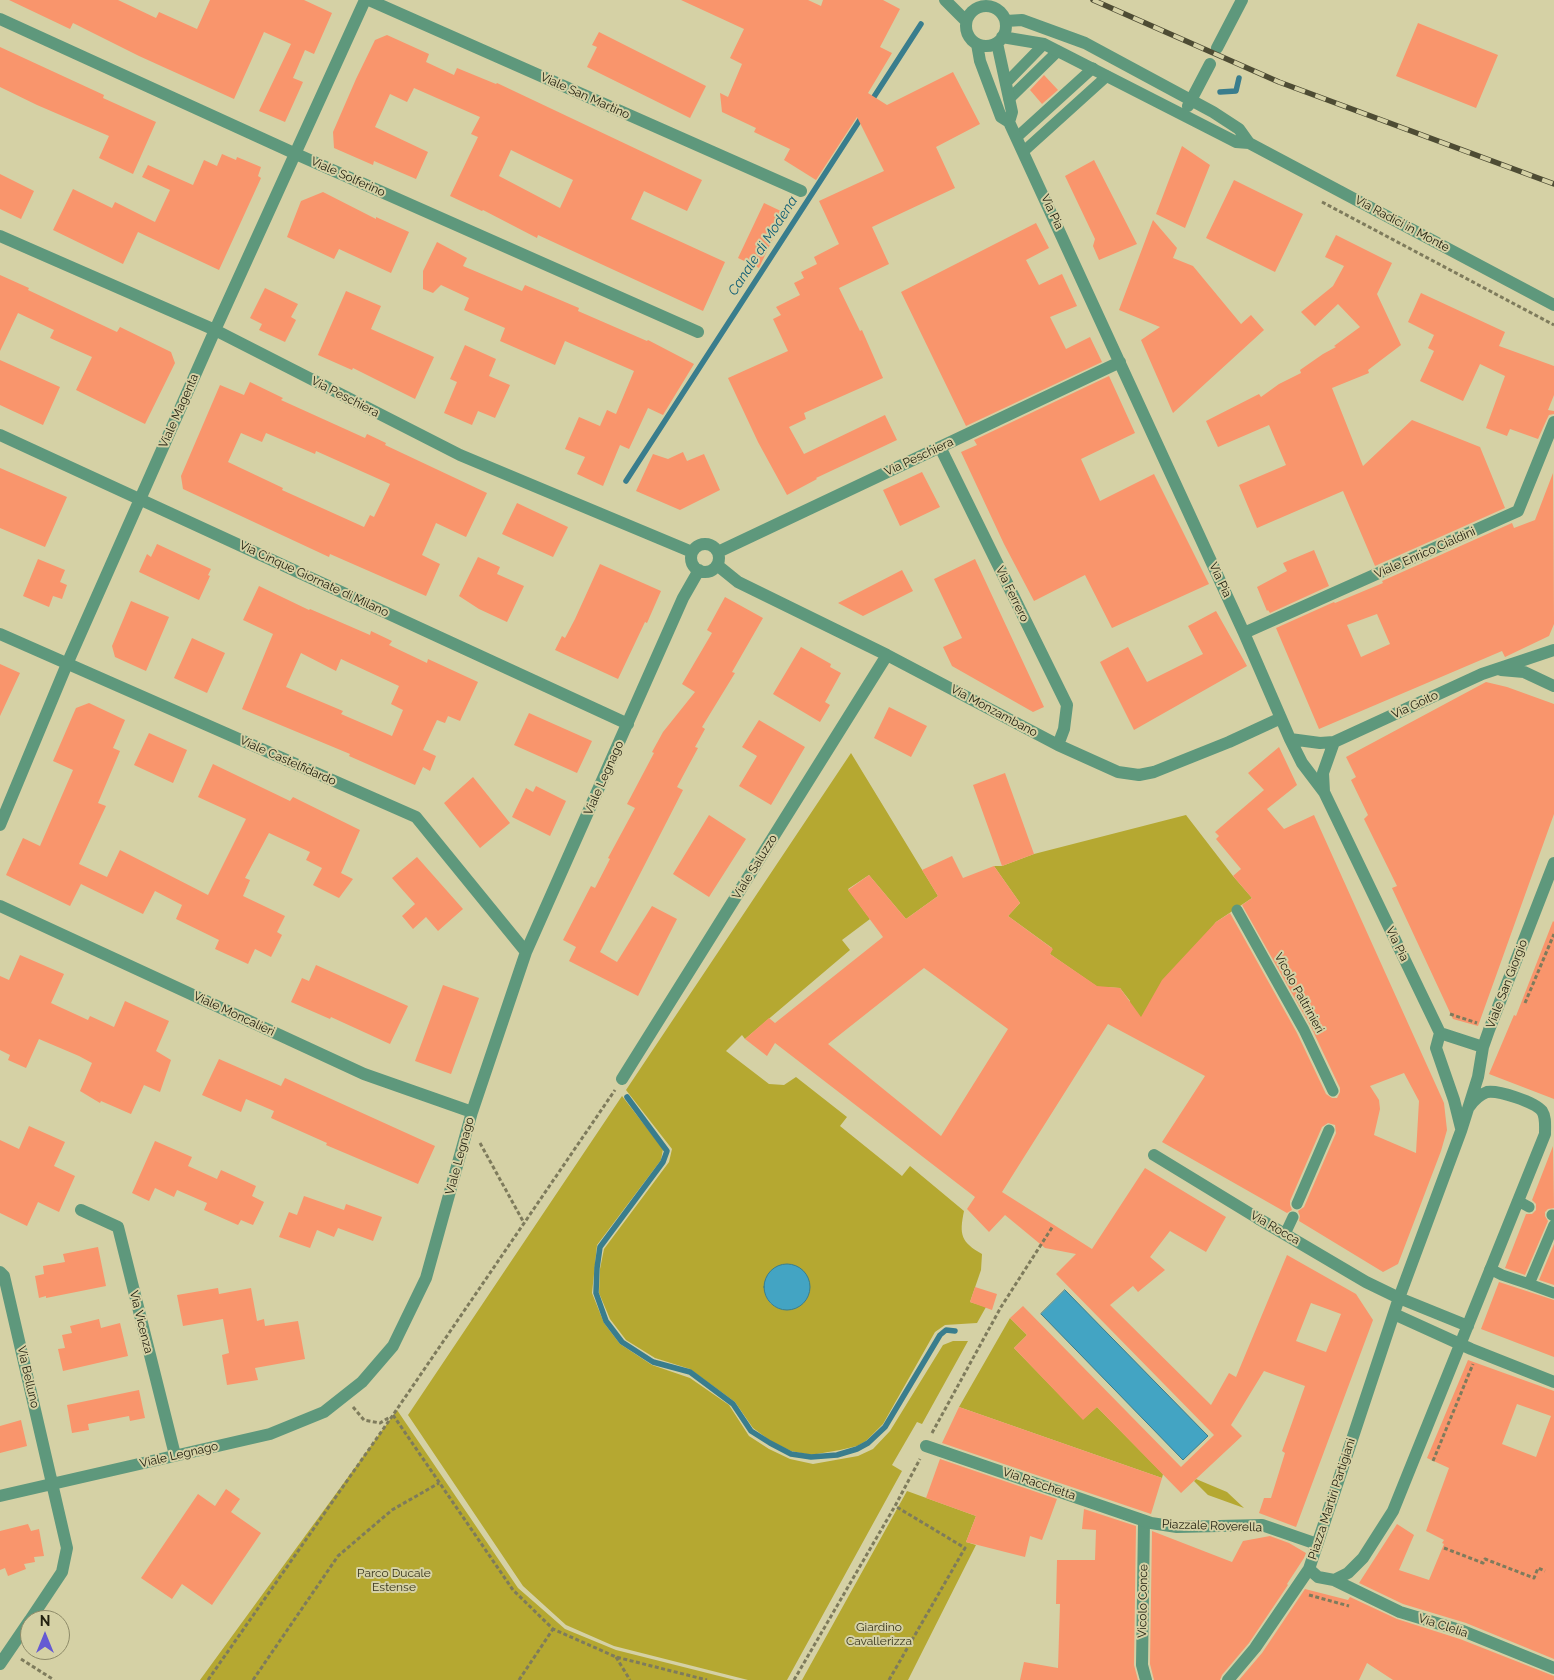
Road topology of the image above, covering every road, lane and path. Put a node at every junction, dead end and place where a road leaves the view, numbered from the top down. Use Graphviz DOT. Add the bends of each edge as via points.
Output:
graph roads {
  1 [pos="367,0"];
  2 [pos="945,0"];
  3 [pos="1242,0"];
  4 [pos="982,2"];
  5 [pos="0,19"];
  6 [pos="966,21"];
  7 [pos="1006,21"];
  8 [pos="1000,40"];
  9 [pos="977,44"];
  10 [pos="1044,44"];
  11 [pos="1217,48"];
  12 [pos="1058,51"];
  13 [pos="1210,64"];
  14 [pos="1092,68"];
  15 [pos="1107,76"];
  16 [pos="1006,83"];
  17 [pos="1009,99"];
  18 [pos="1192,100"];
  19 [pos="1183,115"];
  20 [pos="1009,122"];
  21 [pos="1017,138"];
  22 [pos="1249,143"];
  23 [pos="1024,152"];
  24 [pos="296,154"];
  25 [pos="802,191"];
  26 [pos="0,236"];
  27 [pos="1554,306"];
  28 [pos="215,330"];
  29 [pos="698,332"];
  30 [pos="1120,362"];
  31 [pos="1554,422"];
  32 [pos="0,435"];
  33 [pos="940,447"];
  34 [pos="141,499"];
  35 [pos="692,552"];
  36 [pos="718,552"];
  37 [pos="717,566"];
  38 [pos="699,570"];
  39 [pos="1244,633"];
  40 [pos="0,634"];
  41 [pos="1554,650"];
  42 [pos="887,655"];
  43 [pos="67,664"];
  44 [pos="1496,669"];
  45 [pos="1554,686"];
  46 [pos="1281,718"];
  47 [pos="628,724"];
  48 [pos="1290,739"];
  49 [pos="1334,742"];
  50 [pos="1058,745"];
  51 [pos="1324,792"];
  52 [pos="0,825"];
  53 [pos="1554,863"];
  54 [pos="0,908"];
  55 [pos="1237,910"];
  56 [pos="1554,934"];
  57 [pos="526,952"];
  58 [pos="1525,1003"];
  59 [pos="1450,1014"];
  60 [pos="1480,1024"];
  61 [pos="1440,1033"];
  62 [pos="1483,1047"];
  63 [pos="622,1080"];
  64 [pos="1333,1091"];
  65 [pos="1469,1106"];
  66 [pos="472,1112"];
  67 [pos="1550,1121"];
  68 [pos="1329,1130"];
  69 [pos="1461,1131"];
  70 [pos="480,1143"];
  71 [pos="1154,1155"];
  72 [pos="1297,1204"];
  73 [pos="81,1210"];
  74 [pos="1293,1217"];
  75 [pos="1553,1219"];
  76 [pos="524,1223"];
  77 [pos="1053,1226"];
  78 [pos="1285,1234"];
  79 [pos="1490,1269"];
  80 [pos="0,1272"];
  81 [pos="1529,1284"];
  82 [pos="1554,1294"];
  83 [pos="1399,1298"];
  84 [pos="1394,1314"];
  85 [pos="1468,1326"];
  86 [pos="1461,1344"];
  87 [pos="1478,1351"];
  88 [pos="1554,1382"];
  89 [pos="344,1396"];
  90 [pos="393,1415"];
  91 [pos="926,1446"];
  92 [pos="175,1455"];
  93 [pos="1433,1461"];
  94 [pos="439,1483"];
  95 [pos="53,1484"];
  96 [pos="0,1496"];
  97 [pos="895,1506"];
  98 [pos="1147,1522"];
  99 [pos="1317,1544"];
  100 [pos="1444,1548"];
  101 [pos="1309,1569"];
  102 [pos="1545,1571"];
  103 [pos="1334,1580"];
  104 [pos="1304,1594"];
  105 [pos="1355,1608"];
  106 [pos="37,1610"];
  107 [pos="553,1629"];
  108 [pos="20,1635"];
  109 [pos="8,1652"];
  110 [pos="616,1657"];
  111 [pos="0,1664"];
  112 [pos="1554,1668"];
  113 [pos="54,1680"];
  114 [pos="208,1680"];
  115 [pos="253,1680"];
  116 [pos="519,1680"];
  117 [pos="630,1680"];
  118 [pos="707,1680"];
  119 [pos="794,1680"];
  120 [pos="889,1680"];
  121 [pos="1146,1680"];
  122 [pos="1228,1680"];
  1 -- 24 [label="street, Viale Magenta"];
  1 -- 25 [label="street, Viale San Martino"];
  2 -- 6 [label="street"];
  3 -- 11 [label="street"];
  4 -- 6 [label="street"];
  4 -- 7 [label="street" via="999,10"];
  5 -- 24 [label="street, Viale Solferino"];
  6 -- 9 [label="street" via="968,35"];
  7 -- 8 [label="street" via="1005,33"];
  7 -- 18 [label="street, Via Radici in Monte" via="1022,20 1085,42"];
  8 -- 9 [label="street, Via Radici in Monte" via="989,46"];
  8 -- 10 [label="street, Via Radici in Monte"];
  8 -- 16 [label="street, Via Pia"];
  9 -- 20 [label="street, Via Pia" via="980,61 1002,117"];
  10 -- 12 [label="street, Via Radici in Monte"];
  10 -- 16 [label="lane"];
  12 -- 14 [label="street, Via Radici in Monte"];
  12 -- 17 [label="lane"];
  13 -- 18 [label="street"];
  14 -- 15 [label="street, Via Radici in Monte"];
  14 -- 21 [label="lane"];
  15 -- 19 [label="street, Via Radici in Monte"];
  15 -- 23 [label="lane"];
  16 -- 17 [label="street, Via Pia"];
  17 -- 20 [label="street, Via Pia" via="1012,112"];
  18 -- 19 [label="street"];
  18 -- 22 [label="street, Via Radici in Monte" via="1238,130"];
  19 -- 22 [label="street, Via Radici in Monte" via="1236,142"];
  20 -- 21 [label="street, Via Pia"];
  21 -- 23 [label="street, Via Pia"];
  22 -- 27 [label="street, Via Radici in Monte"];
  23 -- 30 [label="street, Via Pia"];
  24 -- 28 [label="street, Viale Magenta"];
  24 -- 29 [label="street, Viale Solferino"];
  26 -- 28 [label="street, Via Peschiera"];
  28 -- 34 [label="street, Viale Magenta"];
  28 -- 35 [label="street, Via Peschiera" via="460,455"];
  30 -- 33 [label="street, Via Peschiera"];
  30 -- 39 [label="street, Via Pia"];
  31 -- 39 [label="street, Viale Enrico Cialdini" via="1518,511"];
  32 -- 34 [label="street, Via Cinque Giornate di Milano"];
  33 -- 36 [label="street, Via Peschiera"];
  33 -- 50 [label="street, Via Ferrero" via="1067,705"];
  34 -- 43 [label="street, Viale Magenta"];
  34 -- 47 [label="street, Via Cinque Giornate di Milano"];
  35 -- 36 [label="street" via="704,544 711,545"];
  35 -- 38 [label="street" via="693,564"];
  36 -- 37 [label="street"];
  37 -- 38 [label="street" via="709,571"];
  37 -- 42 [label="street, Via Monzambano" via="738,582"];
  38 -- 47 [label="street, Viale Legnago" via="683,598"];
  39 -- 46 [label="street, Via Pia"];
  40 -- 43 [label="street, Viale Castelfidardo"];
  41 -- 44 [label="street, Via Goito"];
  42 -- 50 [label="street, Via Monzambano"];
  42 -- 63 [label="street, Viale Saluzzo"];
  43 -- 52 [label="street, Viale Magenta"];
  43 -- 57 [label="street, Viale Castelfidardo" via="416,817"];
  44 -- 45 [label="street" via="1524,672"];
  44 -- 49 [label="street, Via Goito"];
  46 -- 48 [label="street, Via Pia"];
  46 -- 50 [label="street, Via Monzambano" via="1154,772 1139,775 1118,772"];
  47 -- 57 [label="street, Viale Legnago"];
  48 -- 49 [label="street, Via Goito" via="1320,744"];
  48 -- 51 [label="street, Via Pia" via="1302,763"];
  49 -- 51 [label="street" via="1323,773"];
  51 -- 61 [label="street, Via Pia"];
  53 -- 62 [label="street, Viale San Giorgio"];
  54 -- 66 [label="street, Viale Moncalieri" via="364,1074"];
  55 -- 64 [label="lane, Vicolo Paltrinieri" via="1304,1030"];
  56 -- 58 [label="path"];
  57 -- 66 [label="street, Viale Legnago"];
  59 -- 60 [label="path"];
  61 -- 62 [label="street"];
  61 -- 69 [label="street, Via Pia" via="1436,1048"];
  62 -- 65 [label="street, Viale San Giorgio"];
  63 -- 76 [label="path"];
  65 -- 67 [label="street" via="1476,1097 1496,1091 1535,1105"];
  65 -- 69 [label="street, Piazza Martiri Partigiani"];
  66 -- 89 [label="street, Viale Legnago" via="426,1278 393,1346 362,1382"];
  67 -- 79 [label="street" via="1523,1204"];
  68 -- 72 [label="lane"];
  69 -- 83 [label="street, Piazza Martiri Partigiani"];
  70 -- 76 [label="path"];
  71 -- 78 [label="street, Via Rocca"];
  73 -- 92 [label="street, Via Vicenza" via="118,1227"];
  74 -- 78 [label="lane"];
  75 -- 81 [label="lane"];
  76 -- 90 [label="path"];
  77 -- 91 [label="path" via="1000,1307"];
  78 -- 83 [label="street, Via Rocca"];
  79 -- 81 [label="lane"];
  79 -- 85 [label="street"];
  80 -- 95 [label="street, Via Belluno" via="4,1276"];
  81 -- 82 [label="lane"];
  83 -- 84 [label="street, Piazza Martiri Partigiani"];
  83 -- 85 [label="street"];
  84 -- 86 [label="street"];
  84 -- 99 [label="street, Piazza Martiri Partigiani"];
  85 -- 86 [label="street"];
  86 -- 87 [label="street"];
  86 -- 103 [label="street" via="1393,1511 1363,1558 1348,1573"];
  87 -- 88 [label="street"];
  87 -- 93 [label="path"];
  89 -- 90 [label="path" via="364,1420 380,1423"];
  89 -- 92 [label="street, Viale Legnago" via="324,1412 270,1434"];
  90 -- 94 [label="path"];
  90 -- 114 [label="path"];
  91 -- 97 [label="path"];
  91 -- 98 [label="street, Via Racchetta"];
  92 -- 95 [label="street, Viale Legnago"];
  94 -- 107 [label="path" via="513,1590"];
  94 -- 115 [label="path" via="392,1510 338,1556"];
  95 -- 96 [label="street, Viale Legnago"];
  95 -- 106 [label="street, Via Belluno" via="67,1548 62,1572"];
  97 -- 119 [label="path"];
  97 -- 120 [label="path" via="966,1548"];
  98 -- 99 [label="street, Piazzale Roverella" via="1177,1527 1262,1525 1295,1532"];
  98 -- 121 [label="street, Vicolo Conce" via="1142,1665"];
  99 -- 101 [label="street, Piazza Martiri Partigiani"];
  100 -- 102 [label="path" via="1483,1563 1485,1559 1534,1578 1538,1568"];
  101 -- 103 [label="street, Piazza Martiri Partigiani" via="1318,1577"];
  101 -- 122 [label="street" via="1255,1648"];
  103 -- 112 [label="street, Via Clelia" via="1400,1612 1463,1631"];
  104 -- 105 [label="path"];
  107 -- 110 [label="path"];
  107 -- 116 [label="path"];
  108 -- 109 [label="street, Via Belluno"];
  109 -- 111 [label="street, Via Belluno"];
  109 -- 113 [label="path"];
  110 -- 117 [label="path"];
  110 -- 118 [label="path"];
}
